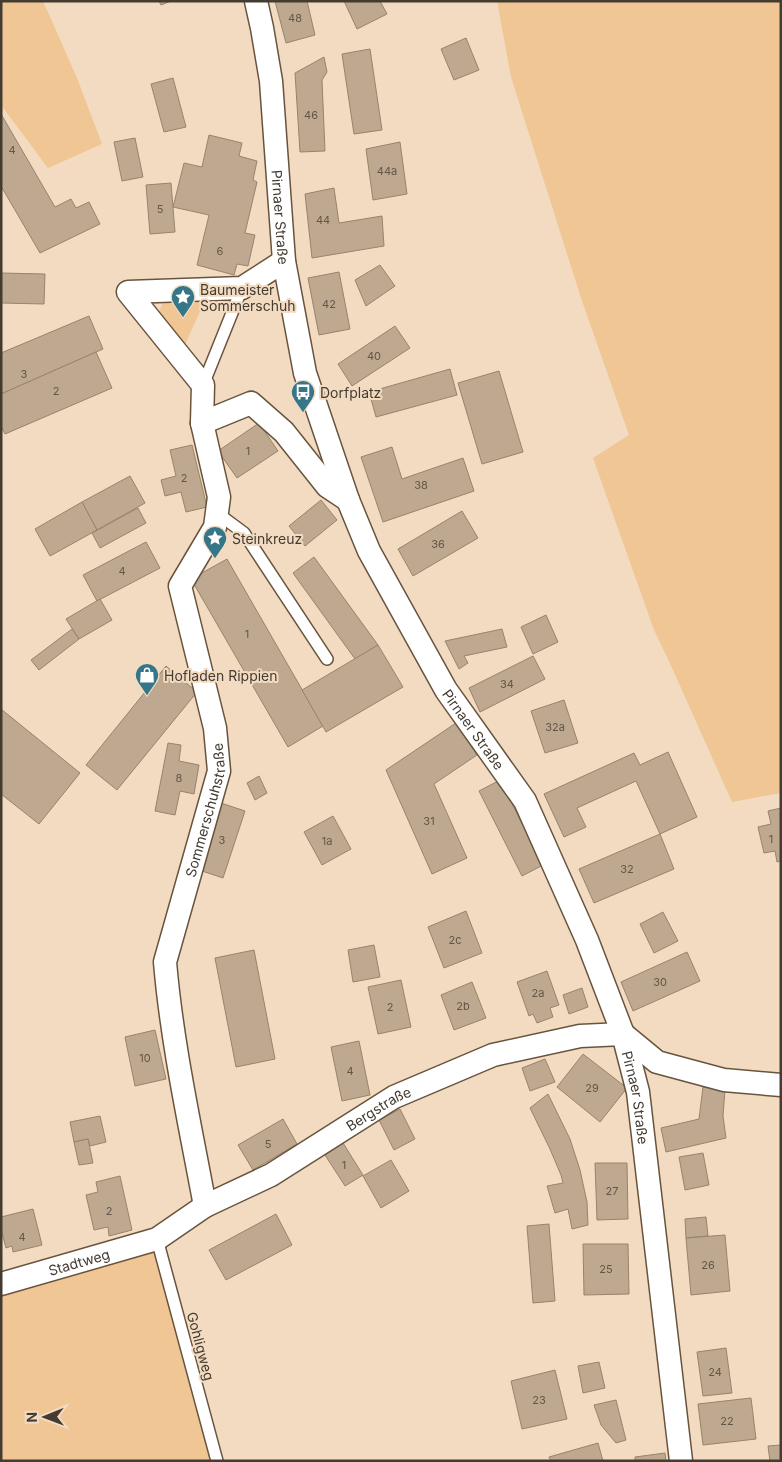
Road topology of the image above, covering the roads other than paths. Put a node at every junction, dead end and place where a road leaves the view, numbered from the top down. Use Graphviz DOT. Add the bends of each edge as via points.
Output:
graph roads {
  1 [pos="256,1"];
  2 [pos="284,260"];
  3 [pos="242,288"];
  4 [pos="203,385"];
  5 [pos="202,423"];
  6 [pos="348,500"];
  7 [pos="217,513"];
  8 [pos="327,659"];
  9 [pos="623,1034"];
  10 [pos="781,1085"];
  11 [pos="205,1206"];
  12 [pos="157,1240"];
  13 [pos="1,1284"];
  14 [pos="217,1461"];
  15 [pos="681,1461"];
  1 -- 2 [label="street, Pirnaer Straße" via="271,81"];
  2 -- 3 [label="street"];
  2 -- 6 [label="street, Pirnaer Straße" via="305,373"];
  3 -- 4 [label="lane"];
  3 -- 4 [label="street" via="128,292"];
  4 -- 5 [label="street"];
  5 -- 6 [label="street" via="251,403 284,432 327,486"];
  5 -- 7 [label="street, Sommerschuhstraße" via="219,497"];
  6 -- 9 [label="street, Pirnaer Straße" via="369,551 446,690 525,801 587,940"];
  7 -- 8 [label="lane" via="244,534"];
  7 -- 11 [label="street, Sommerschuhstraße" via="215,527 180,586 215,728 219,771 165,962 167,991"];
  9 -- 10 [label="street" via="657,1062 724,1080"];
  9 -- 11 [label="street, Bergstraße" via="580,1036 493,1055 394,1097 271,1175"];
  9 -- 15 [label="street, Pirnaer Straße" via="638,1092"];
  11 -- 12 [label="street, Bergstraße"];
  12 -- 13 [label="street, Stadtweg"];
  12 -- 14 [label="lane, Gohligweg"];
}
